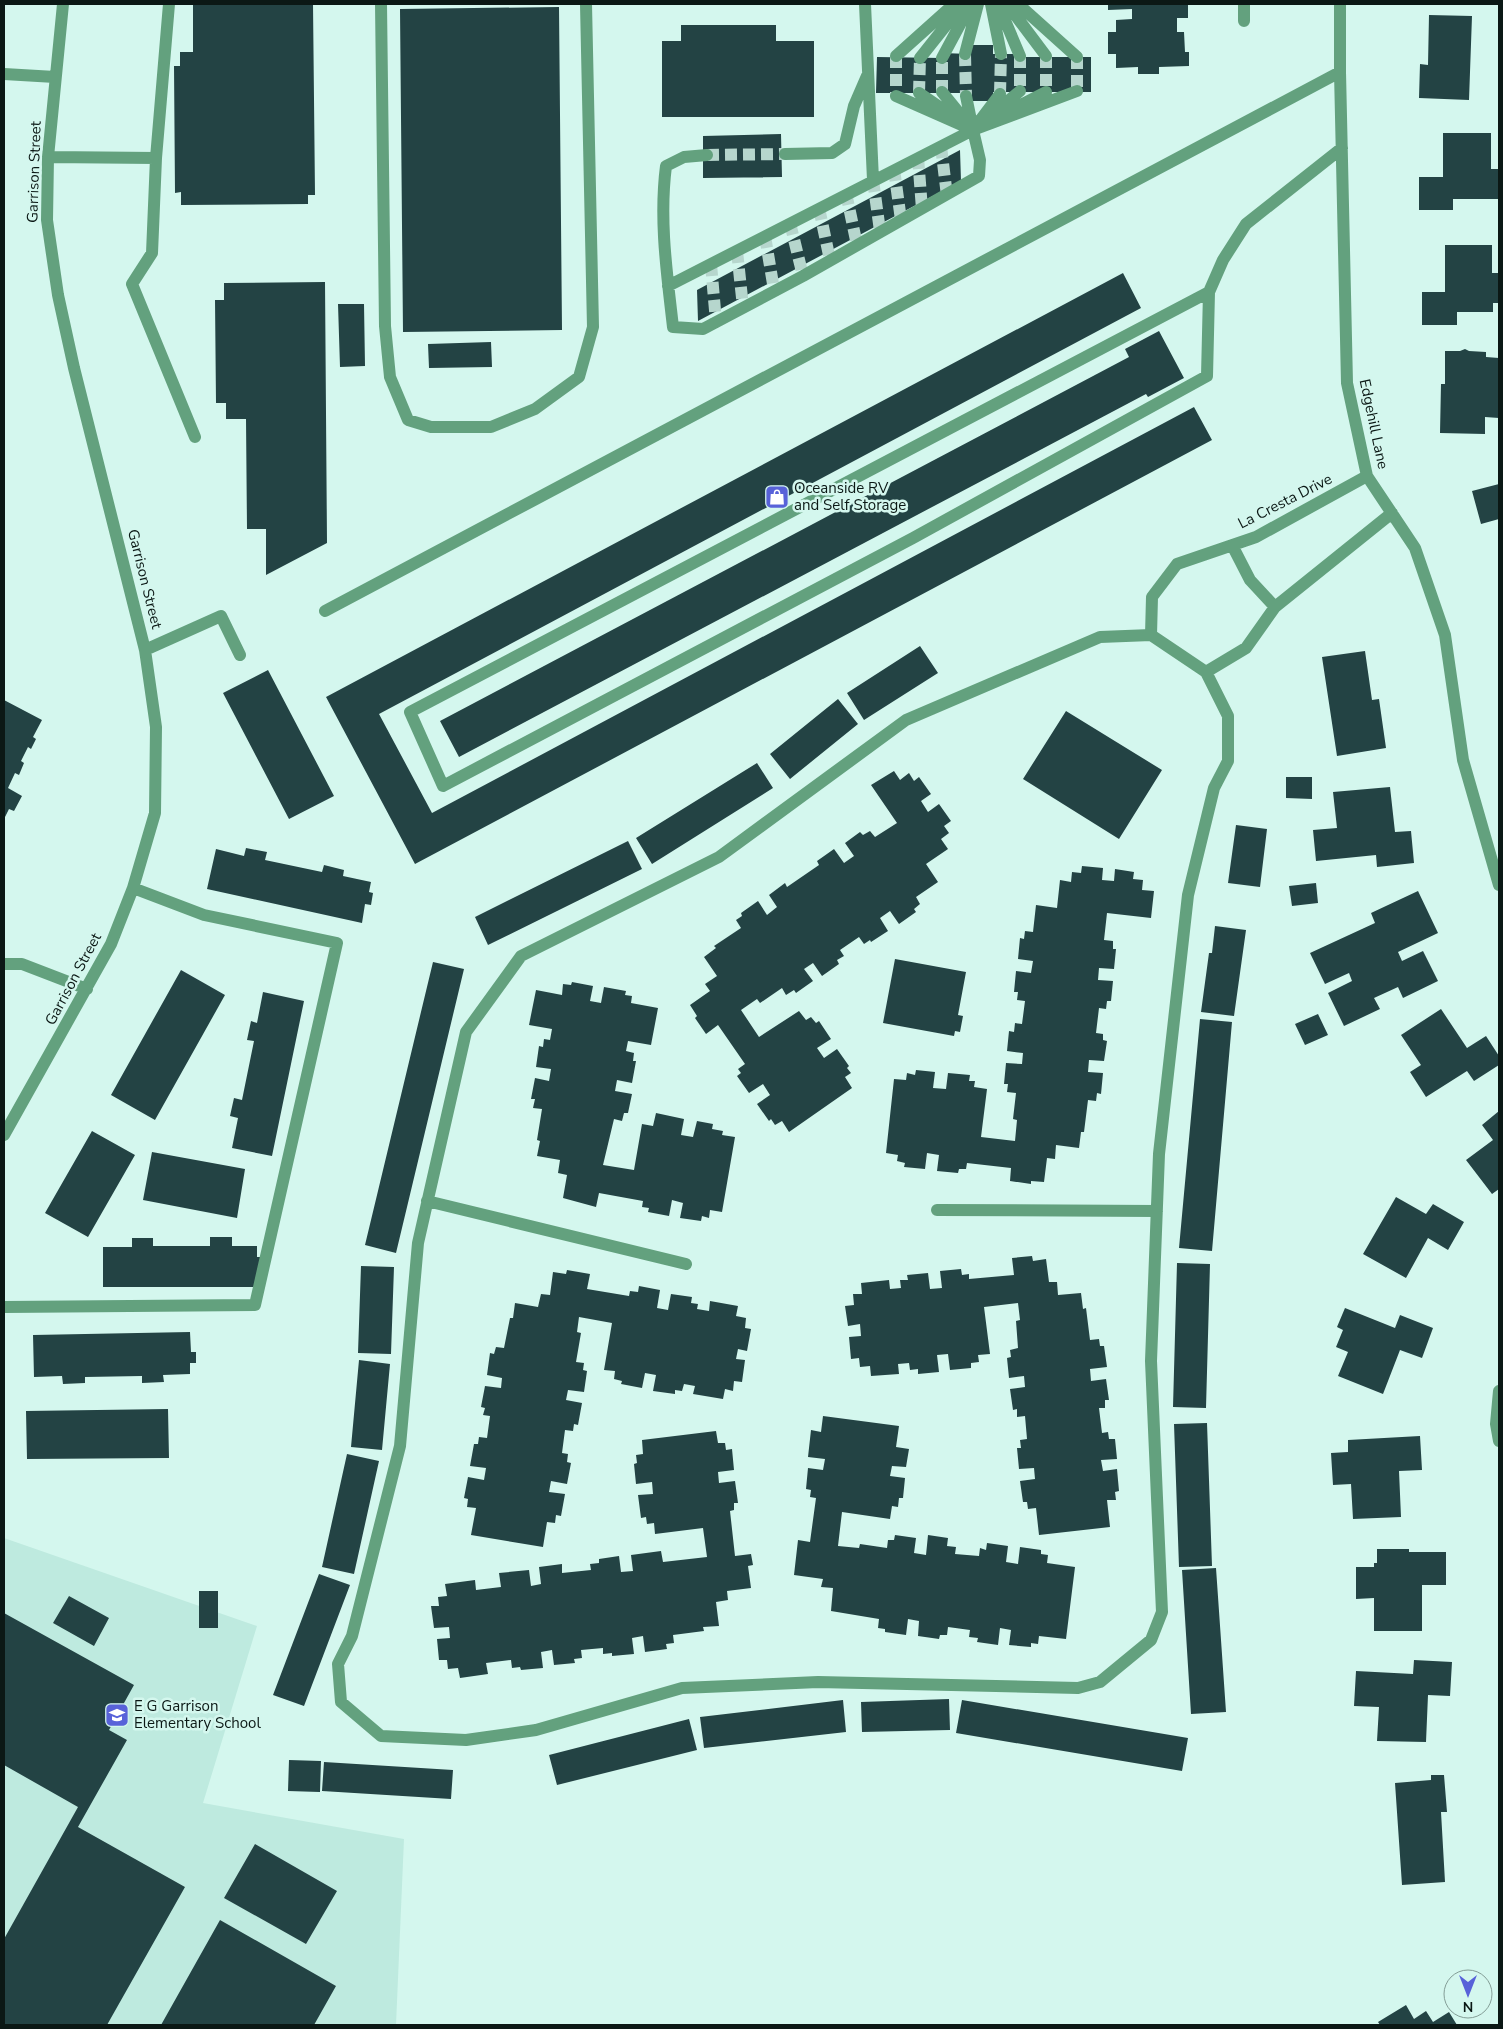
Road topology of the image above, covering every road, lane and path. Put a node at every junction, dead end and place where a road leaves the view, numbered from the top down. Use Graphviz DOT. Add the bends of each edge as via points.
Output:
graph roads {
  1 [pos="63,4"];
  2 [pos="169,4"];
  3 [pos="381,4"];
  4 [pos="586,4"];
  5 [pos="865,4"];
  6 [pos="954,4"];
  7 [pos="963,4"];
  8 [pos="970,4"];
  9 [pos="978,4"];
  10 [pos="991,4"];
  11 [pos="998,4"];
  12 [pos="1008,4"];
  13 [pos="1018,4"];
  14 [pos="1244,4"];
  15 [pos="1340,4"];
  16 [pos="1244,21"];
  17 [pos="965,54"];
  18 [pos="1001,54"];
  19 [pos="896,56"];
  20 [pos="1020,56"];
  21 [pos="1046,56"];
  22 [pos="1077,57"];
  23 [pos="920,58"];
  24 [pos="942,58"];
  25 [pos="1340,72"];
  26 [pos="868,73"];
  27 [pos="4,74"];
  28 [pos="55,77"];
  29 [pos="1020,91"];
  30 [pos="1077,91"];
  31 [pos="942,92"];
  32 [pos="1046,92"];
  33 [pos="920,93"];
  34 [pos="1000,94"];
  35 [pos="896,96"];
  36 [pos="966,96"];
  37 [pos="973,130"];
  38 [pos="1342,148"];
  39 [pos="785,154"];
  40 [pos="707,155"];
  41 [pos="48,157"];
  42 [pos="156,158"];
  43 [pos="873,180"];
  44 [pos="668,286"];
  45 [pos="1209,292"];
  46 [pos="195,437"];
  47 [pos="1367,476"];
  48 [pos="1392,513"];
  49 [pos="1232,545"];
  50 [pos="1276,607"];
  51 [pos="325,610"];
  52 [pos="1151,635"];
  53 [pos="145,650"];
  54 [pos="240,654"];
  55 [pos="1206,672"];
  56 [pos="1499,885"];
  57 [pos="133,888"];
  58 [pos="4,964"];
  59 [pos="87,989"];
  60 [pos="4,1135"];
  61 [pos="428,1201"];
  62 [pos="937,1210"];
  63 [pos="1157,1211"];
  64 [pos="686,1264"];
  65 [pos="4,1307"];
  66 [pos="1499,1391"];
  67 [pos="1499,1441"];
  1 -- 28 [label="street, Garrison Street"];
  2 -- 42 [label="street"];
  3 -- 4 [label="street" via="384,317 390,377 408,420 431,426 491,427 535,409 579,377 593,327"];
  5 -- 26 [label="street"];
  6 -- 19 [label="street"];
  7 -- 23 [label="street"];
  8 -- 24 [label="street"];
  9 -- 17 [label="street"];
  10 -- 18 [label="street"];
  11 -- 20 [label="street"];
  12 -- 21 [label="street"];
  13 -- 22 [label="street"];
  14 -- 16 [label="street"];
  15 -- 25 [label="street, Edgehill Lane"];
  25 -- 38 [label="street, Edgehill Lane"];
  25 -- 51 [label="street"];
  26 -- 39 [label="street" via="854,106 844,144 832,153"];
  26 -- 43 [label="street"];
  27 -- 28 [label="street"];
  28 -- 41 [label="street, Garrison Street"];
  29 -- 37 [label="street"];
  30 -- 37 [label="street"];
  31 -- 37 [label="street"];
  32 -- 37 [label="street"];
  33 -- 37 [label="street"];
  34 -- 37 [label="street"];
  35 -- 37 [label="street"];
  36 -- 37 [label="street"];
  37 -- 43 [label="street"];
  37 -- 44 [label="street" via="980,160 979,176 703,329 674,327"];
  38 -- 45 [label="street" via="1246,224 1223,260"];
  38 -- 47 [label="street, Edgehill Lane" via="1347,383"];
  40 -- 44 [label="street" via="684,157 666,166 662,200"];
  41 -- 42 [label="street"];
  41 -- 53 [label="street, Garrison Street" via="47,220 58,295"];
  42 -- 46 [label="street" via="152,253 132,284"];
  43 -- 44 [label="street"];
  45 -- 45 [label="street" via="1207,376 913,538 443,786 410,712"];
  47 -- 48 [label="street, Edgehill Lane"];
  47 -- 49 [label="street, La Cresta Drive" via="1256,537"];
  48 -- 50 [label="street"];
  48 -- 56 [label="street, Edgehill Lane" via="1415,548 1445,635 1463,760"];
  49 -- 50 [label="street" via="1250,580"];
  49 -- 52 [label="street, La Cresta Drive" via="1176,564 1152,597"];
  50 -- 55 [label="street" via="1246,648"];
  52 -- 55 [label="street"];
  52 -- 61 [label="street" via="1100,637 906,720 719,858 521,956 466,1032"];
  53 -- 54 [label="street" via="221,616"];
  53 -- 57 [label="street, Garrison Street" via="156,727 155,813"];
  55 -- 63 [label="street" via="1228,716 1228,761 1214,788 1188,895 1159,1154"];
  57 -- 59 [label="street, Garrison Street" via="111,944"];
  57 -- 65 [label="street" via="204,915 337,943 256,1305"];
  58 -- 59 [label="street" via="22,964"];
  59 -- 60 [label="street, Garrison Street"];
  61 -- 63 [label="street" via="418,1243 400,1446 352,1636 338,1664 341,1702 381,1736 466,1740 536,1730 682,1688 818,1682 1078,1688 1100,1682 1151,1640 1162,1612 1151,1361"];
  61 -- 64 [label="street"];
  62 -- 63 [label="street"];
  66 -- 67 [label="street" via="1496,1424"];
}
